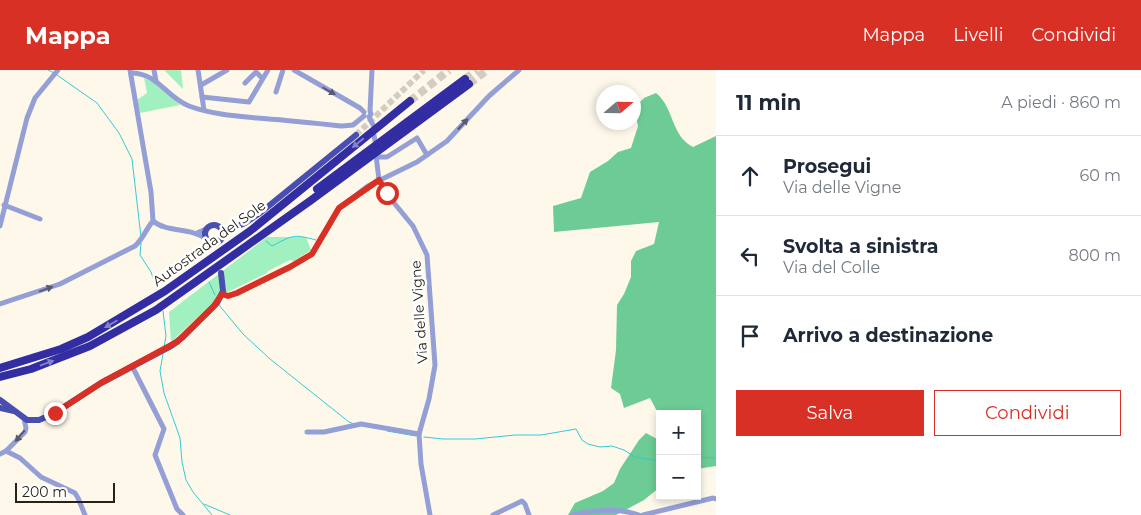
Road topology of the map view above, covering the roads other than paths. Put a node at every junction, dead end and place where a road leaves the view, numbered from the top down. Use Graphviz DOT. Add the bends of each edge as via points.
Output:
graph roads {
  1 [pos="58,70"];
  2 [pos="154,70"];
  3 [pos="198,70"];
  4 [pos="227,70"];
  5 [pos="268,70"];
  6 [pos="282,70"];
  7 [pos="294,70"];
  8 [pos="372,70"];
  9 [pos="519,70"];
  10 [pos="131,71"];
  11 [pos="262,78"];
  12 [pos="156,81"];
  13 [pos="467,81"];
  14 [pos="245,84"];
  15 [pos="201,85"];
  16 [pos="276,92"];
  17 [pos="202,97"];
  18 [pos="410,101"];
  19 [pos="204,110"];
  20 [pos="367,114"];
  21 [pos="373,125"];
  22 [pos="356,135"];
  23 [pos="426,155"];
  24 [pos="379,180"];
  25 [pos="4,205"];
  26 [pos="40,219"];
  27 [pos="152,221"];
  28 [pos="0,226"];
  29 [pos="220,228"];
  30 [pos="206,230"];
  31 [pos="229,230"];
  32 [pos="197,233"];
  33 [pos="221,238"];
  34 [pos="208,240"];
  35 [pos="221,273"];
  36 [pos="222,292"];
  37 [pos="0,304"];
  38 [pos="132,366"];
  39 [pos="0,368"];
  40 [pos="0,377"];
  41 [pos="0,400"];
  42 [pos="0,408"];
  43 [pos="14,411"];
  44 [pos="24,419"];
  45 [pos="307,432"];
  46 [pos="419,434"];
  47 [pos="6,451"];
  48 [pos="0,454"];
  49 [pos="716,499"];
  50 [pos="85,515"];
  51 [pos="184,515"];
  52 [pos="430,515"];
  53 [pos="494,515"];
  54 [pos="529,515"];
  55 [pos="573,515"];
  56 [pos="639,515"];
  57 [pos="643,515"];
  1 -- 25 [label="street" via="35,98"];
  2 -- 12 [label="street"];
  3 -- 15 [label="street"];
  4 -- 15 [label="street"];
  5 -- 11 [label="street"];
  6 -- 16 [label="street"];
  7 -- 20 [label="street, one-way"];
  8 -- 20 [label="street"];
  23 -- 9 [label="street, one-way" via="447,141 489,96"];
  10 -- 12 [label="street"];
  10 -- 27 [label="street" via="151,192"];
  11 -- 14 [label="street" via="256,72"];
  11 -- 17 [label="street" via="249,102"];
  12 -- 19 [label="street" via="182,103"];
  40 -- 13 [label="highway, Autostrada del Sole, one-way" via="31,369 90,346 156,310 246,247"];
  15 -- 17 [label="street"];
  17 -- 19 [label="street"];
  18 -- 39 [label="highway, Autostrada del Sole, one-way" via="250,231 165,291 79,341"];
  19 -- 20 [label="street" via="342,126 353,124"];
  20 -- 21 [label="street"];
  22 -- 31 [label="main road" via="260,213"];
  23 -- 24 [label="street"];
  23 -- 24 [label="street" via="417,138 387,157 377,156"];
  24 -- 36 [label="street" via="339,208 312,254 237,293"];
  24 -- 46 [label="street, Via delle Vigne" via="413,226 428,255 435,365"];
  25 -- 26 [label="street"];
  25 -- 28 [label="street"];
  27 -- 32 [label="street"];
  37 -- 27 [label="street, one-way" via="60,284 135,246"];
  29 -- 30 [label="main road" via="214,226"];
  29 -- 31 [label="main road"];
  29 -- 33 [label="main road" via="223,232"];
  30 -- 32 [label="street"];
  30 -- 34 [label="main road" via="204,235"];
  31 -- 33 [label="main road"];
  32 -- 34 [label="street"];
  33 -- 34 [label="main road"];
  35 -- 36 [label="main road"];
  36 -- 38 [label="main road" via="214,306 183,337"];
  38 -- 44 [label="main road" via="53,414 34,420"];
  38 -- 51 [label="street" via="164,429 155,454 177,509"];
  41 -- 43 [label="main road"];
  42 -- 43 [label="main road"];
  43 -- 44 [label="main road"];
  44 -- 47 [label="street, one-way" via="25,432"];
  45 -- 46 [label="street" via="361,424"];
  46 -- 52 [label="street, Via delle Vigne"];
  47 -- 48 [label="street"];
  47 -- 50 [label="street" via="20,458 41,477 74,493"];
  49 -- 57 [label="street"];
  53 -- 54 [label="street" via="522,501"];
  55 -- 56 [label="street" via="625,510"];
}
